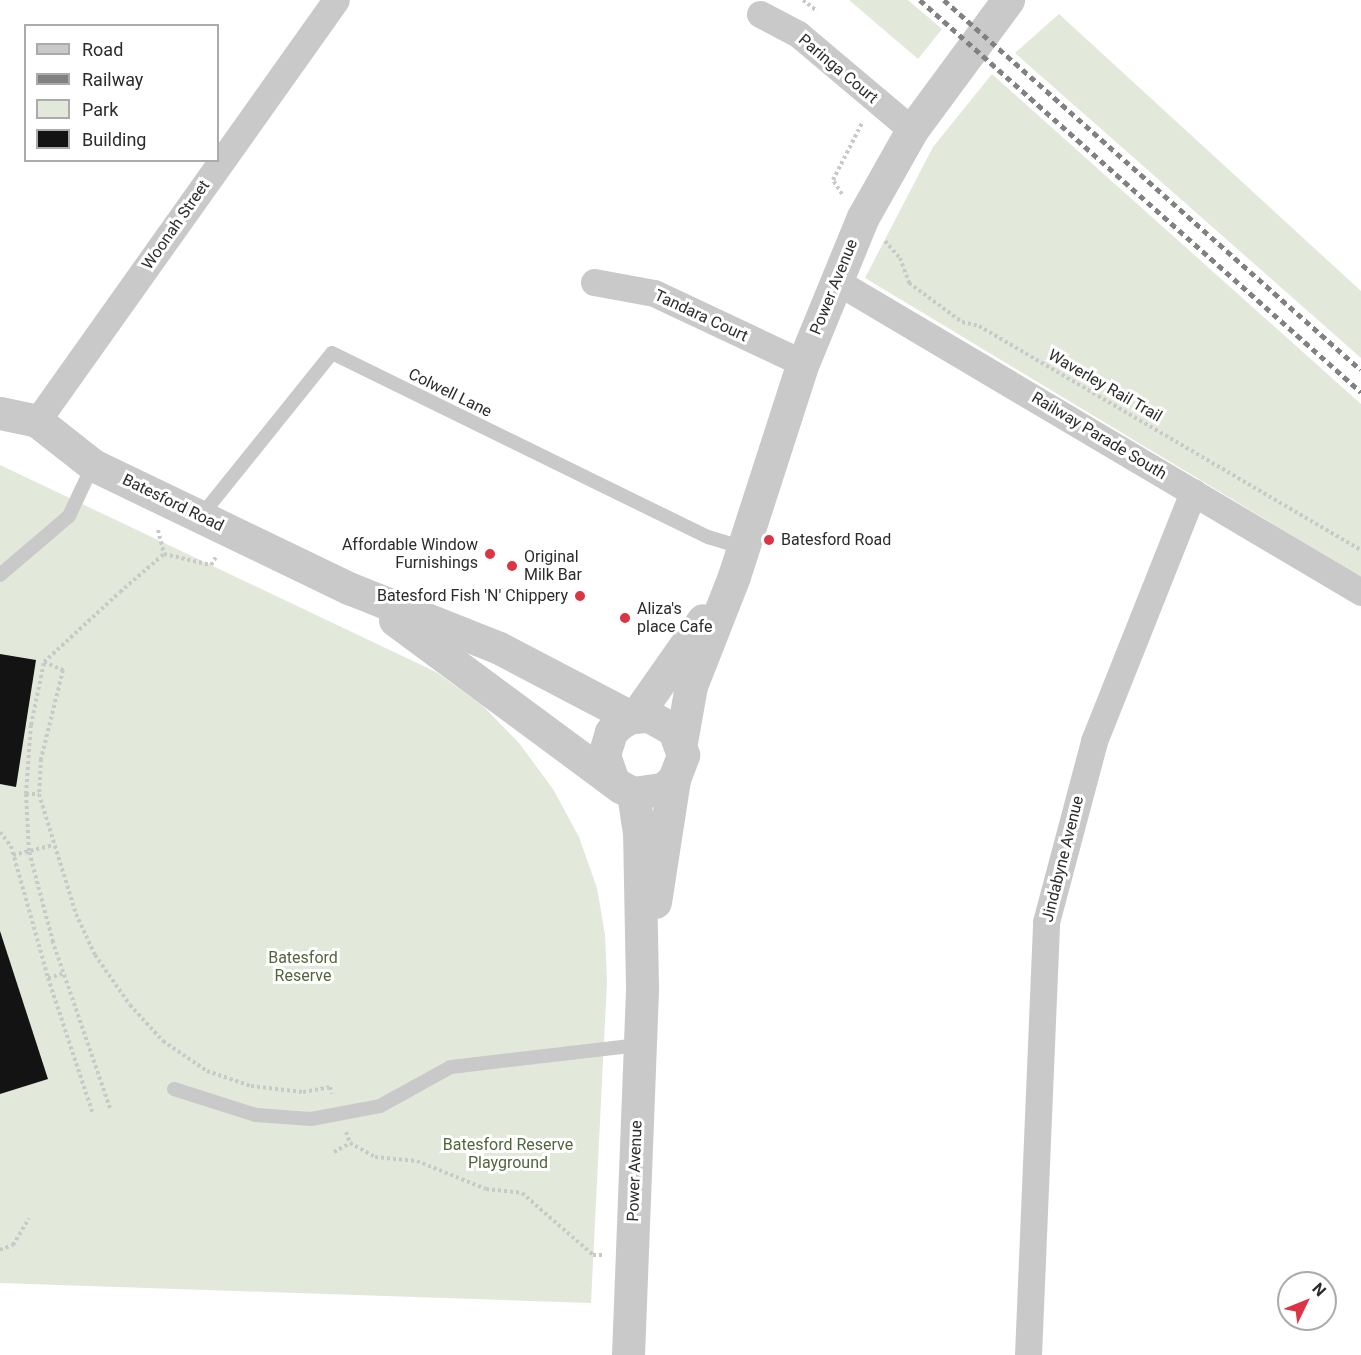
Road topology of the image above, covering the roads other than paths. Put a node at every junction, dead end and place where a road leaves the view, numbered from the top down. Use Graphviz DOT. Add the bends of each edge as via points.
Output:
graph roads {
  1 [pos="336,0"];
  2 [pos="1025,0"];
  3 [pos="1000,13"];
  4 [pos="759,14"];
  5 [pos="912,130"];
  6 [pos="836,281"];
  7 [pos="594,282"];
  8 [pos="803,363"];
  9 [pos="0,413"];
  10 [pos="37,421"];
  11 [pos="93,465"];
  12 [pos="1193,492"];
  13 [pos="201,516"];
  14 [pos="738,562"];
  15 [pos="0,574"];
  16 [pos="351,589"];
  17 [pos="1361,592"];
  18 [pos="633,717"];
  19 [pos="681,742"];
  20 [pos="674,779"];
  21 [pos="623,786"];
  22 [pos="642,986"];
  23 [pos="639,1045"];
  24 [pos="174,1089"];
  25 [pos="628,1355"];
  26 [pos="1028,1355"];
  1 -- 10 [label="street, Woonah Street"];
  2 -- 3 [label="street, Power Avenue"];
  3 -- 5 [label="street, Power Avenue"];
  4 -- 5 [label="street, Paringa Court" via="798,34"];
  5 -- 6 [label="street, Power Avenue" via="863,217"];
  6 -- 8 [label="street, Power Avenue"];
  6 -- 12 [label="street, Railway Parade South"];
  7 -- 8 [label="street, Tandara Court" via="654,292"];
  8 -- 14 [label="street, Power Avenue"];
  9 -- 10 [label="street, Batesford Road"];
  10 -- 11 [label="street, Batesford Road"];
  11 -- 13 [label="street, Batesford Road"];
  11 -- 15 [label="lane" via="69,516"];
  12 -- 17 [label="street, Railway Parade South"];
  12 -- 26 [label="street, Jindabyne Avenue" via="1094,741 1046,922"];
  13 -- 14 [label="lane, Colwell Lane" via="332,353 708,537"];
  13 -- 16 [label="street, Batesford Road"];
  14 -- 18 [label="street, Power Avenue"];
  14 -- 19 [label="street, Power Avenue" via="691,686"];
  16 -- 18 [label="street, Batesford Road" via="499,648"];
  16 -- 21 [label="street, Batesford Road"];
  18 -- 19 [label="street" via="663,721"];
  18 -- 21 [label="street" via="611,732 606,743 606,768"];
  19 -- 20 [label="street" via="682,762"];
  20 -- 21 [label="street" via="656,791"];
  20 -- 22 [label="street, Power Avenue"];
  21 -- 22 [label="street, Power Avenue" via="639,833"];
  22 -- 23 [label="street, Power Avenue"];
  23 -- 24 [label="lane" via="451,1068 380,1106 311,1119 256,1115"];
  23 -- 25 [label="street, Power Avenue"];
}
